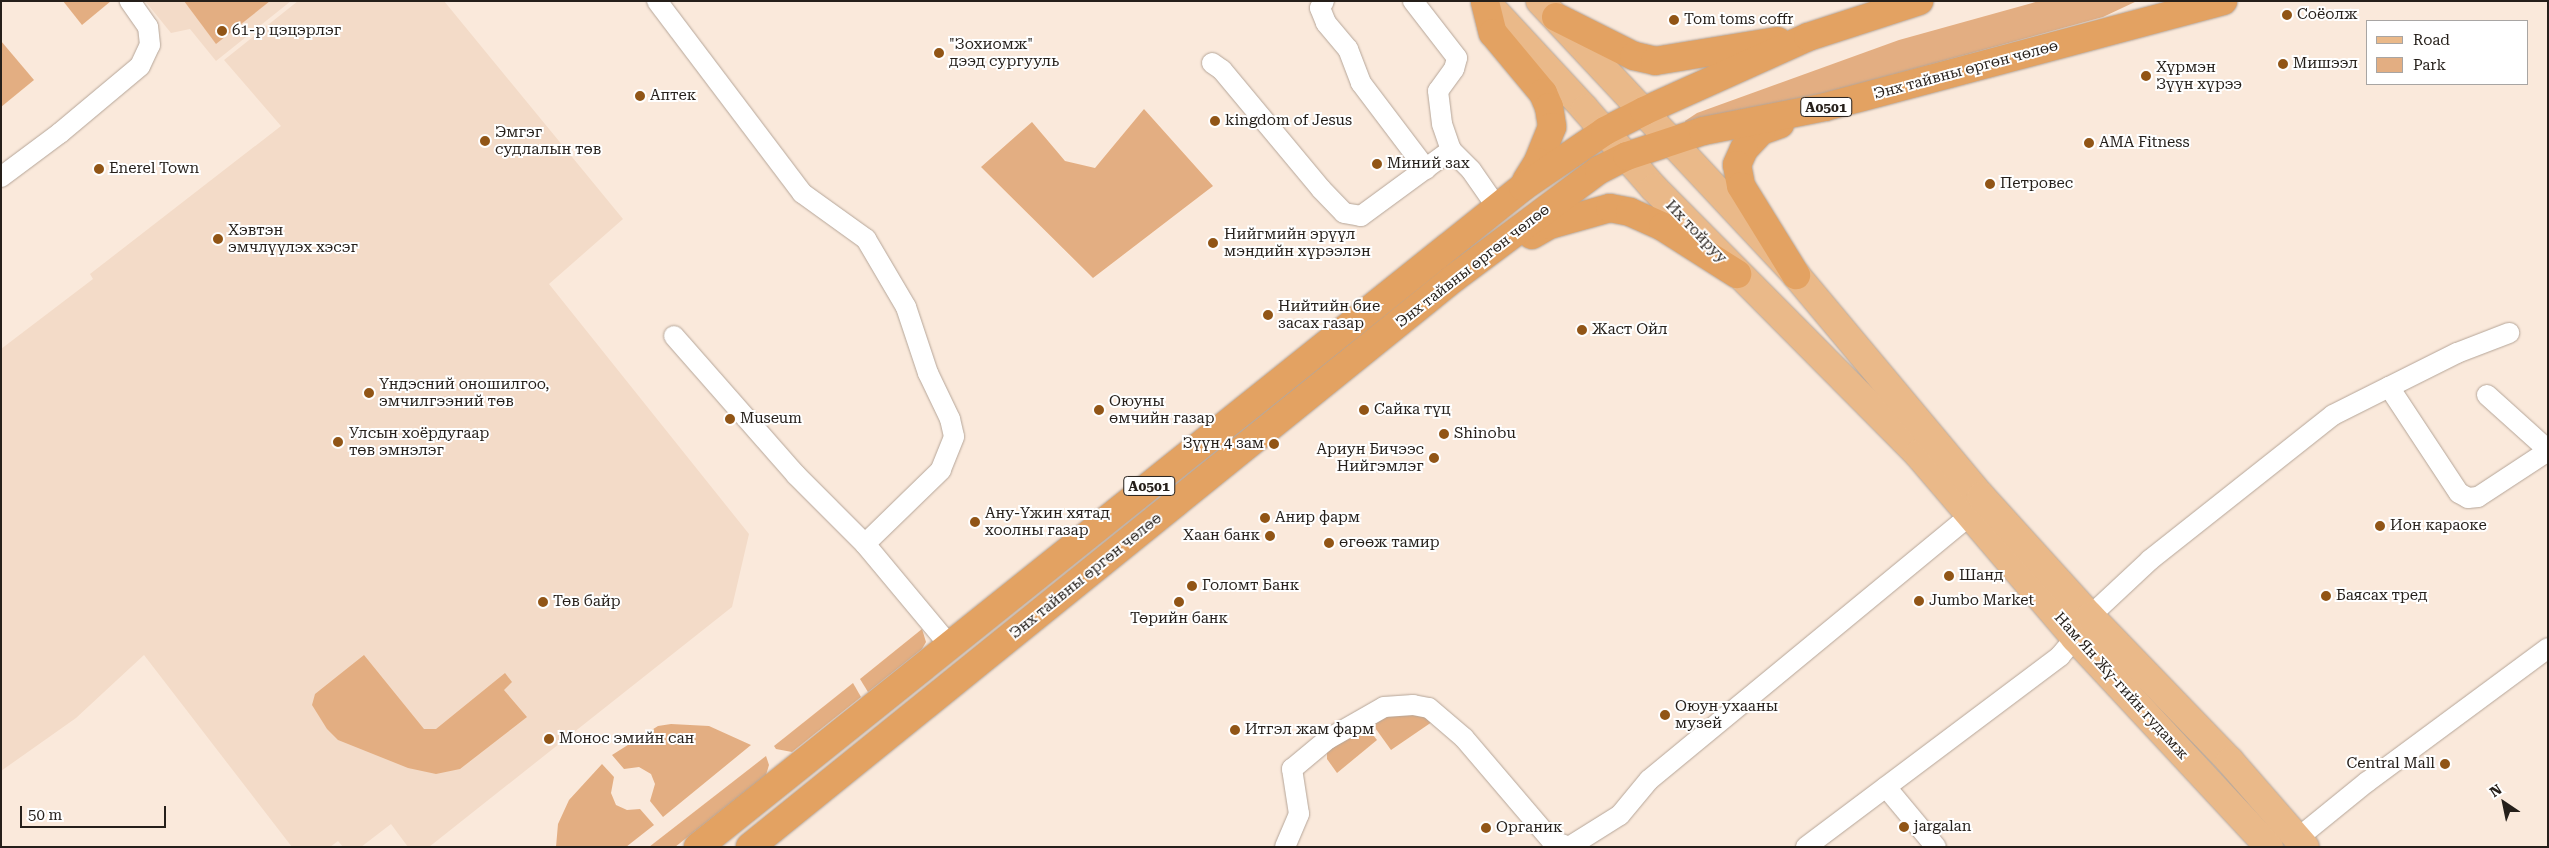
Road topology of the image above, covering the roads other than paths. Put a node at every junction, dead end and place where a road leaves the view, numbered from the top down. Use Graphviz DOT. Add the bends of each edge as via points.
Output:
graph roads {
  1 [pos="130,1"];
  2 [pos="657,1"];
  3 [pos="1324,1"];
  4 [pos="1413,1"];
  5 [pos="1919,1"];
  6 [pos="2223,1"];
  7 [pos="1485,2"];
  8 [pos="1548,9"];
  9 [pos="1808,37"];
  10 [pos="1212,63"];
  11 [pos="1825,108"];
  12 [pos="1644,111"];
  13 [pos="1605,131"];
  14 [pos="1672,141"];
  15 [pos="1451,150"];
  16 [pos="1627,156"];
  17 [pos="1426,169"];
  18 [pos="1,177"];
  19 [pos="1523,186"];
  20 [pos="1496,206"];
  21 [pos="1736,274"];
  22 [pos="1796,275"];
  23 [pos="1454,278"];
  24 [pos="2509,333"];
  25 [pos="674,336"];
  26 [pos="2389,387"];
  27 [pos="2487,395"];
  28 [pos="2548,450"];
  29 [pos="1918,454"];
  30 [pos="1972,514"];
  31 [pos="865,544"];
  32 [pos="2083,627"];
  33 [pos="950,646"];
  34 [pos="2548,648"];
  35 [pos="1886,787"];
  36 [pos="2301,842"];
  37 [pos="698,847"];
  38 [pos="750,847"];
  39 [pos="1285,847"];
  40 [pos="1806,847"];
  41 [pos="1936,847"];
  42 [pos="2269,847"];
  1 -- 18 [label="street" via="148,27 150,45 140,66"];
  2 -- 31 [label="street" via="802,193 866,240 906,307 928,373 950,419 954,437 941,470"];
  3 -- 17 [label="street" via="1320,8 1326,23 1348,49 1361,83"];
  4 -- 15 [label="street" via="1457,58 1454,69 1438,91 1442,124"];
  5 -- 9 [label="highway, Энх тайвны өргөн чөлөө / A0501"];
  6 -- 11 [label="highway, Энх тайвны өргөн чөлөө / A0501"];
  7 -- 13 [label="main road, Их тойруу"];
  7 -- 19 [label="highway" via="1492,33 1543,93 1549,106 1552,127 1538,162"];
  8 -- 9 [label="highway" via="1634,56 1655,61"];
  8 -- 12 [label="main road"];
  9 -- 12 [label="highway, Энх тайвны өргөн чөлөө / A0501"];
  10 -- 17 [label="street" via="1222,70 1320,189 1344,213 1362,216"];
  11 -- 14 [label="highway, Энх тайвны өргөн чөлөө / A0501" via="1704,131"];
  11 -- 22 [label="highway" via="1761,131 1744,149 1737,165 1741,186"];
  12 -- 13 [label="highway, Энх тайвны өргөн чөлөө / A0501"];
  12 -- 14 [label="main road"];
  13 -- 16 [label="main road, Их тойруу"];
  13 -- 19 [label="highway, Энх тайвны өргөн чөлөө / A0501"];
  14 -- 16 [label="highway, Энх тайвны өргөн чөлөө / A0501"];
  14 -- 22 [label="main road"];
  15 -- 17 [label="street"];
  15 -- 20 [label="street" via="1471,170"];
  16 -- 21 [label="main road, Их тойруу"];
  16 -- 23 [label="highway, Энх тайвны өргөн чөлөө / A0501" via="1599,170"];
  19 -- 20 [label="highway, Энх тайвны өргөн чөлөө / A0501"];
  20 -- 33 [label="highway, Энх тайвны өргөн чөлөө / A0501"];
  21 -- 23 [label="highway" via="1663,227 1630,212 1610,208 1549,225 1500,256"];
  21 -- 29 [label="main road, Их тойруу"];
  22 -- 32 [label="main road, Нам Ян Жү-гийн гудамж" via="1970,483"];
  23 -- 38 [label="highway, Энх тайвны өргөн чөлөө / A0501"];
  24 -- 26 [label="street" via="2457,353"];
  25 -- 31 [label="street" via="796,475"];
  26 -- 28 [label="street" via="2458,493 2468,498 2478,497"];
  26 -- 32 [label="street" via="2333,415 2144,565"];
  27 -- 28 [label="street"];
  29 -- 30 [label="main road, Нам Ян Жү-гийн гудамж"];
  30 -- 32 [label="main road, Нам Ян Жү-гийн гудамж"];
  30 -- 39 [label="street" via="1649,780 1620,815 1569,847 1551,840 1464,738 1429,708 1413,706 1384,707 1328,739 1292,769 1299,814"];
  31 -- 33 [label="street"];
  32 -- 35 [label="street" via="2060,656"];
  32 -- 36 [label="main road, Нам Ян Жү-гийн гудамж" via="2230,761"];
  32 -- 42 [label="main road, Нам Ян Жү-гийн гудамж"];
  33 -- 37 [label="highway, Энх тайвны өргөн чөлөө / A0501"];
  34 -- 36 [label="street" via="2374,776"];
  35 -- 40 [label="street"];
  35 -- 41 [label="street"];
}
